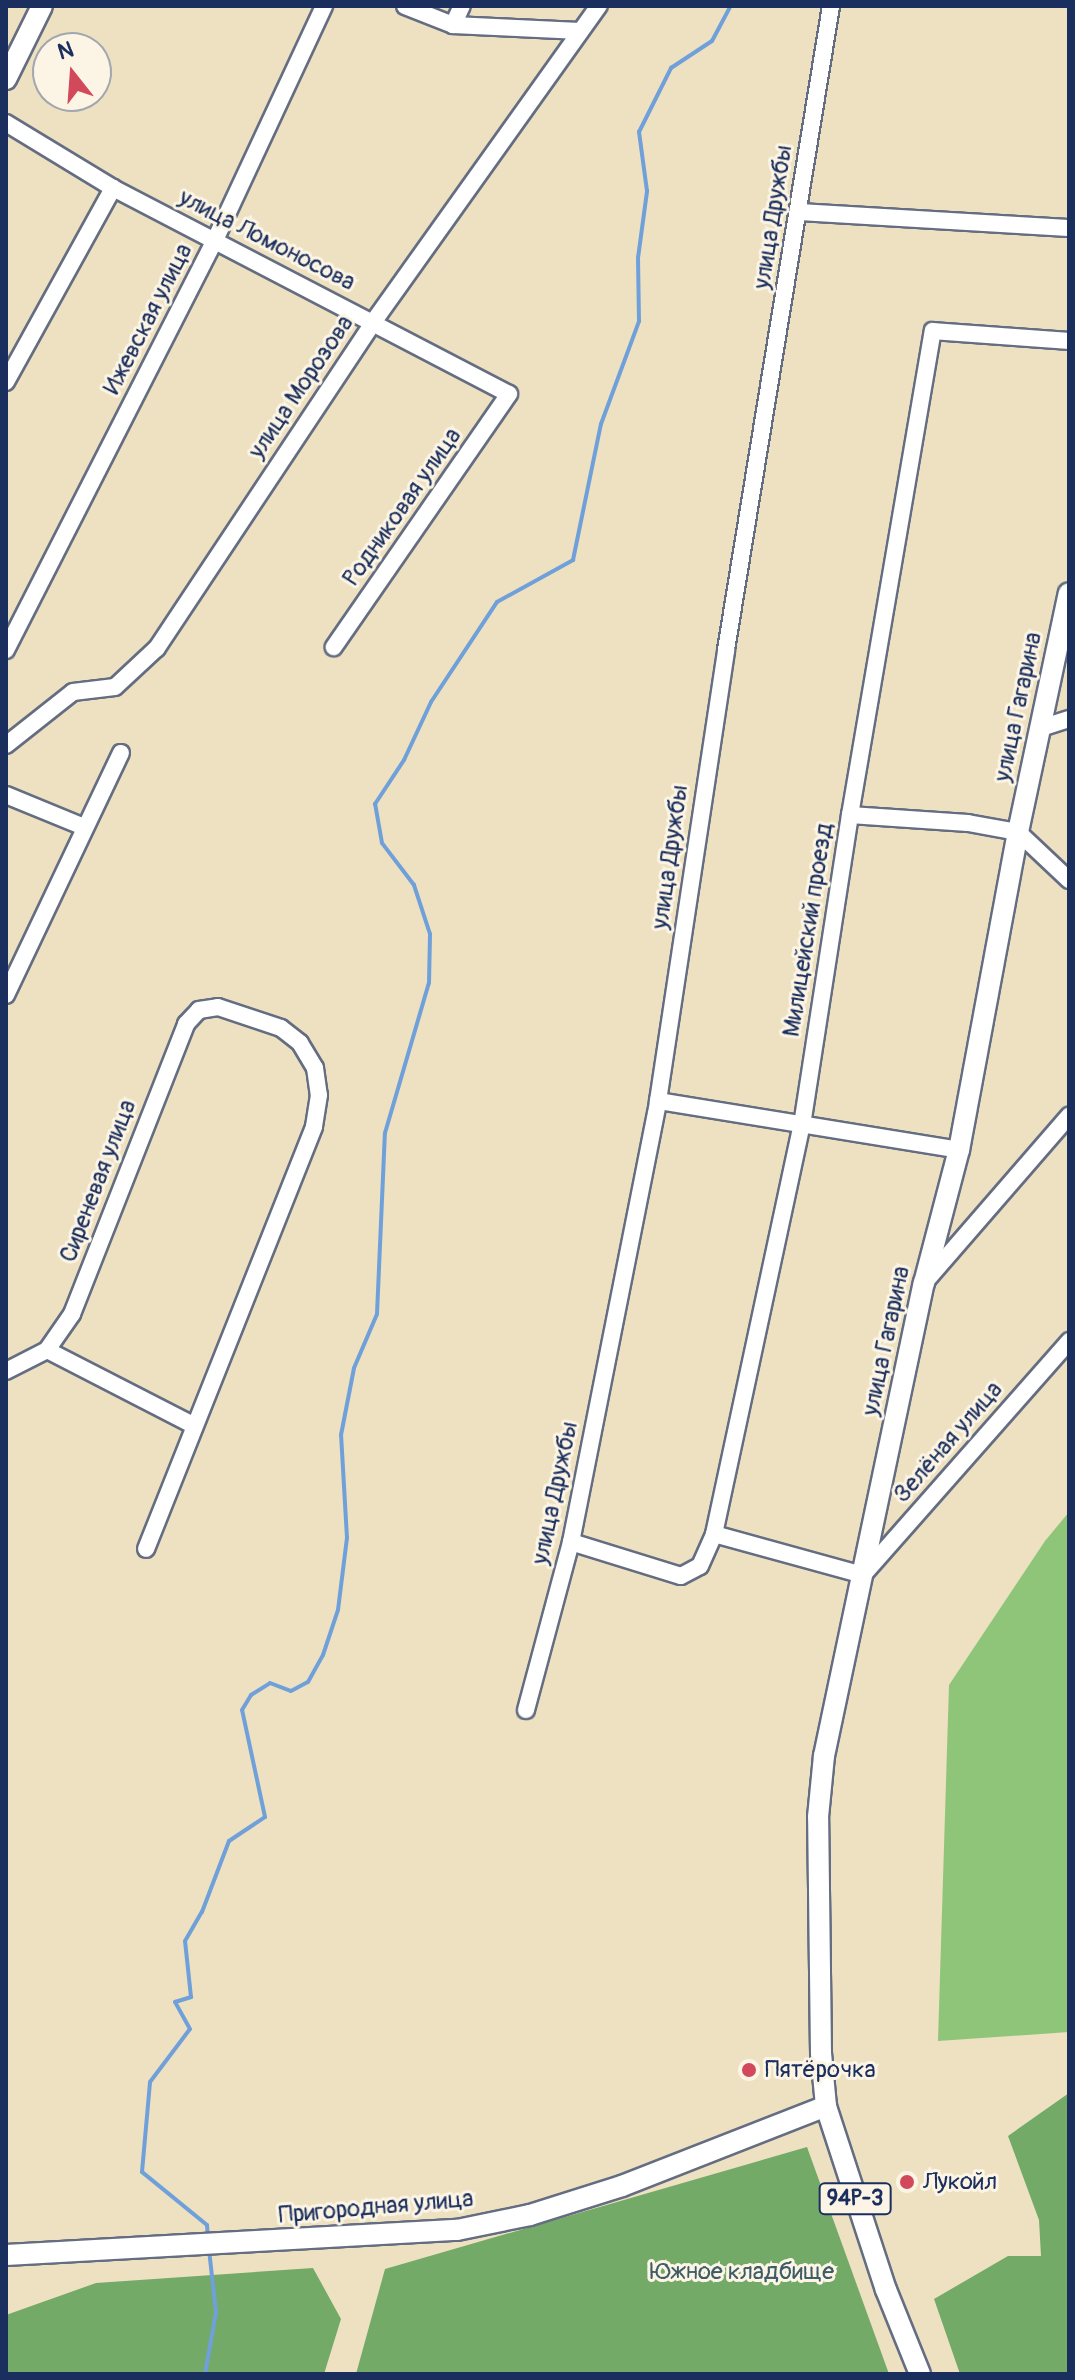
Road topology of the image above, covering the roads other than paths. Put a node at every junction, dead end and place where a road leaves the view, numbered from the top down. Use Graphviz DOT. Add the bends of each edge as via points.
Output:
graph roads {
  1 [pos="42,6"];
  2 [pos="324,6"];
  3 [pos="405,6"];
  4 [pos="462,6"];
  5 [pos="599,6"];
  6 [pos="831,6"];
  7 [pos="453,25"];
  8 [pos="580,31"];
  9 [pos="6,79"];
  10 [pos="6,123"];
  11 [pos="113,188"];
  12 [pos="799,212"];
  13 [pos="1069,228"];
  14 [pos="215,240"];
  15 [pos="374,321"];
  16 [pos="1069,341"];
  17 [pos="6,382"];
  18 [pos="509,394"];
  19 [pos="1069,593"];
  20 [pos="334,647"];
  21 [pos="6,650"];
  22 [pos="1069,719"];
  23 [pos="1041,728"];
  24 [pos="6,745"];
  25 [pos="121,753"];
  26 [pos="6,795"];
  27 [pos="850,815"];
  28 [pos="84,827"];
  29 [pos="1018,832"];
  30 [pos="1069,880"];
  31 [pos="6,995"];
  32 [pos="658,1101"];
  33 [pos="1069,1116"];
  34 [pos="802,1125"];
  35 [pos="959,1150"];
  36 [pos="924,1283"];
  37 [pos="1069,1341"];
  38 [pos="47,1350"];
  39 [pos="6,1371"];
  40 [pos="195,1426"];
  41 [pos="714,1534"];
  42 [pos="571,1542"];
  43 [pos="146,1549"];
  44 [pos="863,1575"];
  45 [pos="526,1710"];
  46 [pos="826,2106"];
  47 [pos="6,2255"];
  48 [pos="920,2374"];
  1 -- 9 [label="main road"];
  2 -- 14 [label="street, Ижевская улица"];
  3 -- 7 [label="street"];
  4 -- 7 [label="street"];
  5 -- 8 [label="street, улица Морозова"];
  6 -- 12 [label="street, улица Дружбы"];
  7 -- 8 [label="street"];
  8 -- 15 [label="street, улица Морозова"];
  10 -- 11 [label="street, улица Ломоносова"];
  11 -- 14 [label="street, улица Ломоносова"];
  11 -- 17 [label="street"];
  12 -- 13 [label="street"];
  12 -- 32 [label="street, улица Дружбы"];
  14 -- 15 [label="street, улица Ломоносова"];
  14 -- 21 [label="street, Ижевская улица"];
  15 -- 18 [label="street, улица Ломоносова"];
  15 -- 24 [label="street, улица Морозова" via="157,648 115,687 73,692"];
  16 -- 27 [label="street, Милицейский проезд" via="933,331"];
  18 -- 20 [label="street, Родниковая улица"];
  19 -- 23 [label="main road, улица Гагарина"];
  22 -- 23 [label="street"];
  23 -- 29 [label="main road, улица Гагарина"];
  25 -- 28 [label="street"];
  26 -- 28 [label="street"];
  27 -- 29 [label="street"];
  27 -- 34 [label="street, Милицейский проезд"];
  28 -- 31 [label="street"];
  29 -- 30 [label="street"];
  29 -- 35 [label="main road, улица Гагарина"];
  32 -- 34 [label="street"];
  32 -- 42 [label="street, улица Дружбы"];
  33 -- 36 [label="street"];
  34 -- 35 [label="street"];
  34 -- 41 [label="street, Милицейский проезд"];
  35 -- 36 [label="main road, улица Гагарина"];
  36 -- 44 [label="main road, улица Гагарина"];
  37 -- 44 [label="street, Зелёная улица"];
  38 -- 39 [label="street"];
  38 -- 40 [label="street"];
  38 -- 40 [label="street, Сиреневая улица" via="72,1314 186,1024 199,1010 218,1007 281,1028 300,1043 315,1068 319,1095 314,1127"];
  40 -- 43 [label="street"];
  41 -- 42 [label="street, Милицейский проезд" via="700,1566 681,1576"];
  41 -- 44 [label="street"];
  42 -- 45 [label="street, улица Дружбы"];
  44 -- 46 [label="main road, улица Гагарина" via="824,1756 818,1817"];
  46 -- 47 [label="main road, Пригородная улица" via="622,2186 530,2215 457,2230"];
  46 -- 48 [label="main road, 94Р-3" via="886,2290"];
}
